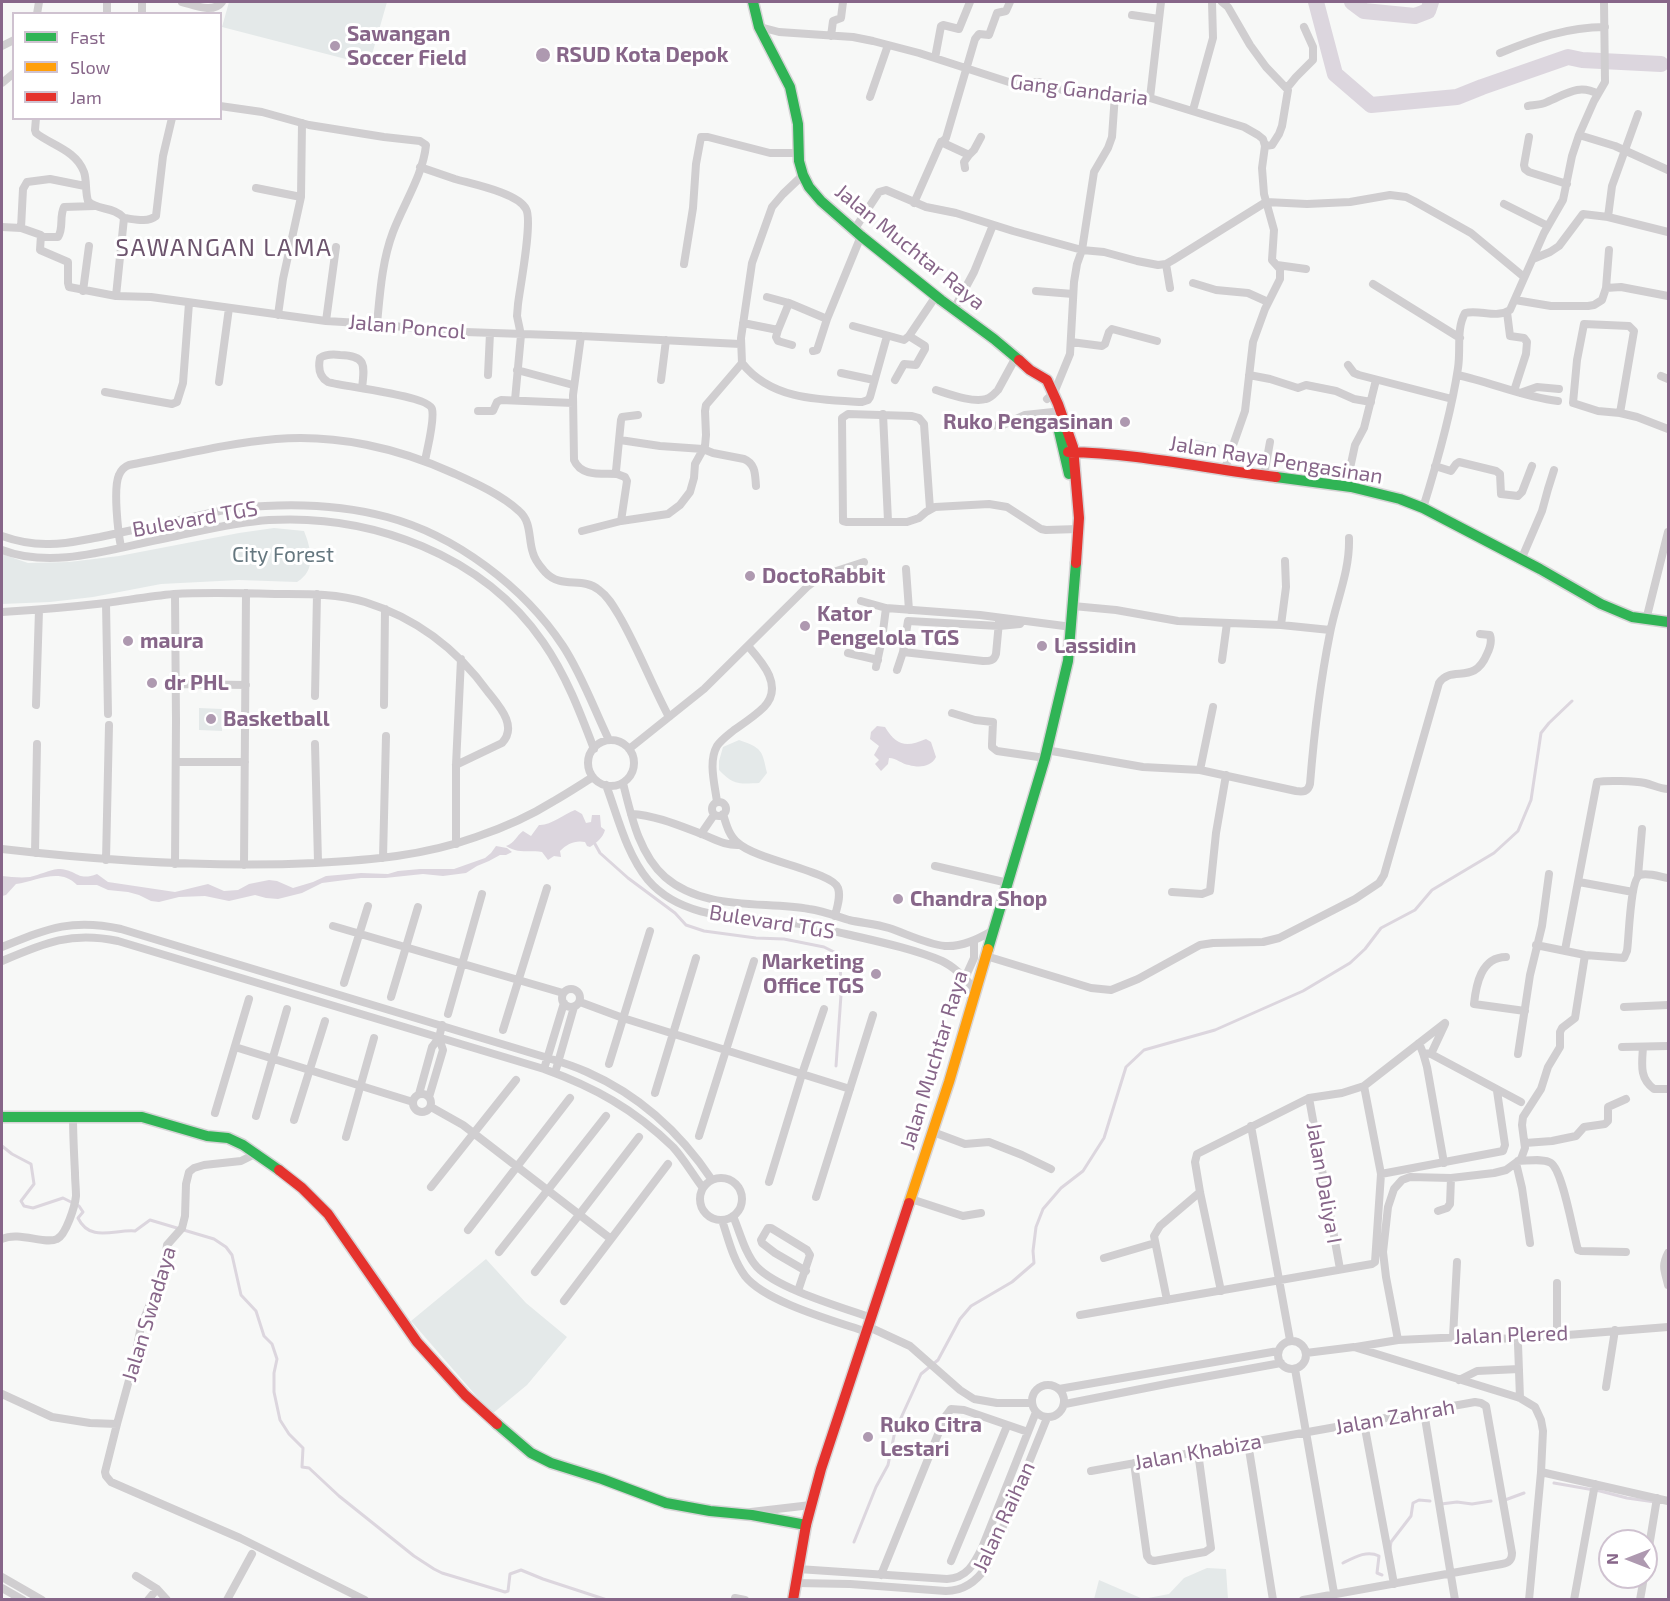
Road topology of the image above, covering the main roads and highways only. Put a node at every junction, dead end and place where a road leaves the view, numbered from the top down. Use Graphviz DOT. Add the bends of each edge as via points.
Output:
graph roads {
  1 [pos="753,2"];
  2 [pos="1050,396"];
  3 [pos="1070,452"];
  4 [pos="1668,622"];
  5 [pos="2,1117"];
  6 [pos="806,1525"];
  7 [pos="790,1599"];
  1 -- 2 [label="main road, Jalan Muchtar Raya" via="759,27 790,87 803,176 809,187 857,233 1047,380"];
  2 -- 3 [label="main road, Jalan Muchtar Raya"];
  2 -- 3 [label="main road, Jalan Muchtar Raya"];
  3 -- 4 [label="main road, Jalan Raya Pengasinan" via="1346,487 1391,497 1423,508 1603,607"];
  3 -- 6 [label="main road, Jalan Muchtar Raya" via="1078,496 1078,526 1066,675 976,992"];
  5 -- 6 [label="main road" via="149,1119 243,1144 302,1188 328,1214 417,1342 465,1395 531,1453 666,1503"];
  6 -- 7 [label="main road, Jalan Muchtar Raya"];
}
